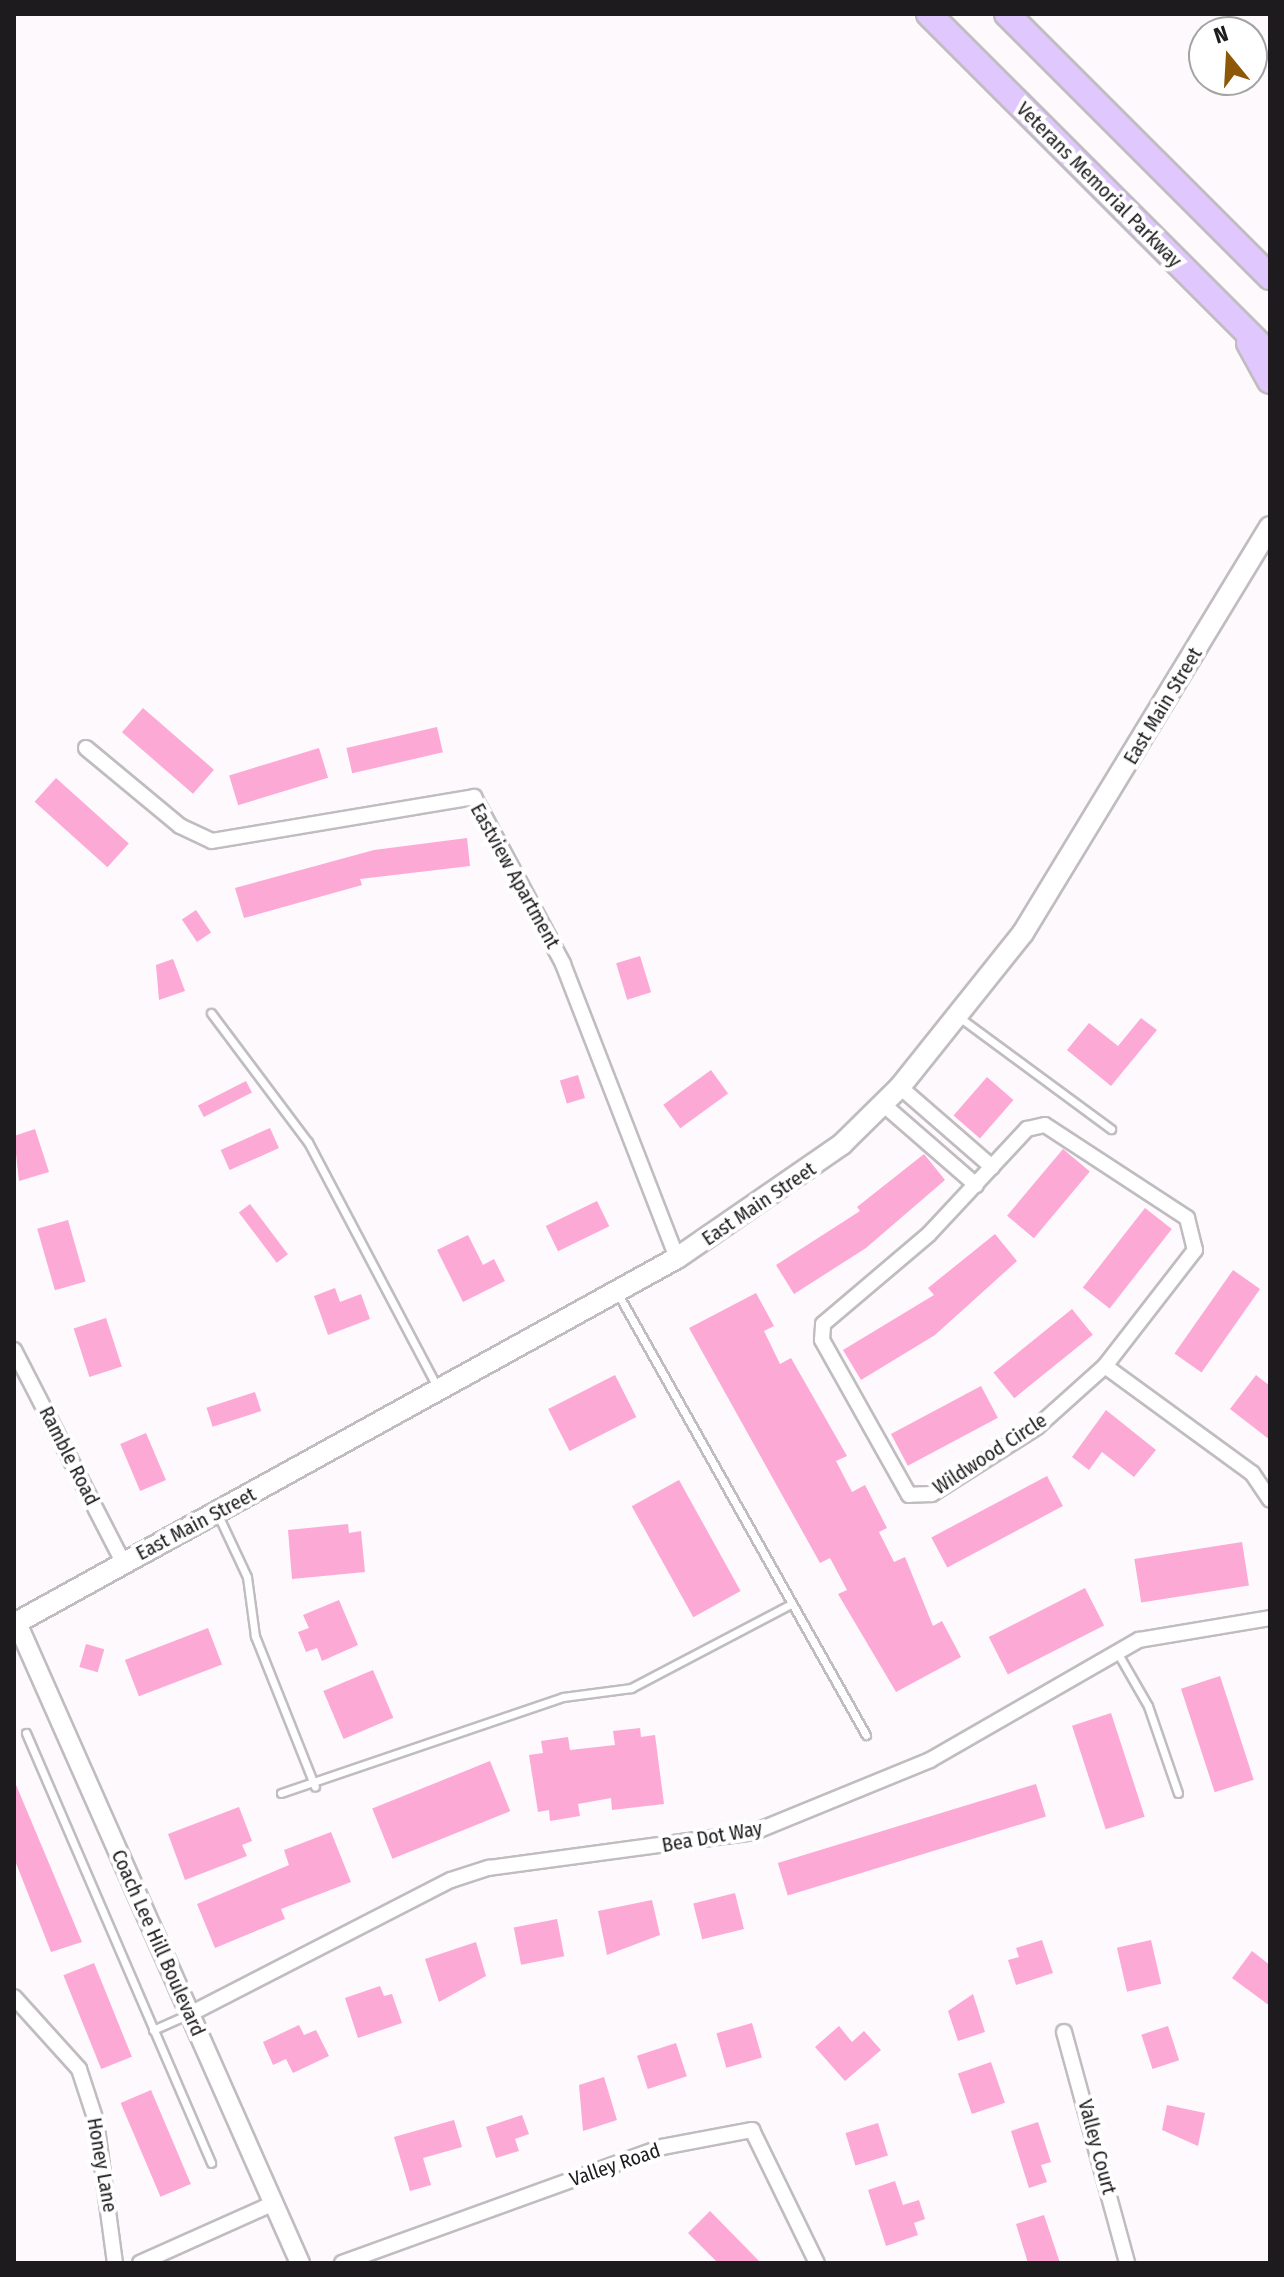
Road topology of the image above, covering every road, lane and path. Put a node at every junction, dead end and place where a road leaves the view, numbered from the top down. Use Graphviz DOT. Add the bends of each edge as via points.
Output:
graph roads {
  1 [pos="929,14"];
  2 [pos="1007,14"];
  3 [pos="1270,277"];
  4 [pos="1238,323"];
  5 [pos="1270,355"];
  6 [pos="1270,381"];
  7 [pos="1270,527"];
  8 [pos="86,748"];
  9 [pos="211,1013"];
  10 [pos="959,1017"];
  11 [pos="900,1087"];
  12 [pos="884,1105"];
  13 [pos="1111,1129"];
  14 [pos="992,1167"];
  15 [pos="976,1185"];
  16 [pos="677,1258"];
  17 [pos="616,1292"];
  18 [pos="14,1350"];
  19 [pos="1105,1366"];
  20 [pos="440,1392"];
  21 [pos="1270,1500"];
  22 [pos="217,1513"];
  23 [pos="123,1562"];
  24 [pos="791,1604"];
  25 [pos="1270,1618"];
  26 [pos="15,1624"];
  27 [pos="1117,1652"];
  28 [pos="26,1733"];
  29 [pos="866,1735"];
  30 [pos="315,1787"];
  31 [pos="281,1793"];
  32 [pos="1178,1793"];
  33 [pos="14,1997"];
  34 [pos="190,2014"];
  35 [pos="153,2030"];
  36 [pos="1064,2032"];
  37 [pos="211,2163"];
  38 [pos="274,2203"];
  39 [pos="115,2263"];
  40 [pos="140,2263"];
  41 [pos="300,2263"];
  42 [pos="342,2263"];
  43 [pos="817,2263"];
  44 [pos="1127,2263"];
  1 -- 4 [label="highway, Veterans Memorial Parkway"];
  2 -- 3 [label="highway"];
  4 -- 5 [label="highway, Veterans Memorial Parkway"];
  4 -- 6 [label="highway"];
  7 -- 10 [label="main road, East Main Street" via="1023,933"];
  8 -- 16 [label="street, Eastview Apartment" via="180,826 212,841 474,797 563,964"];
  9 -- 20 [label="lane" via="308,1142"];
  10 -- 11 [label="main road, East Main Street"];
  10 -- 13 [label="lane"];
  11 -- 12 [label="main road, East Main Street"];
  11 -- 14 [label="street"];
  12 -- 15 [label="street"];
  12 -- 16 [label="main road, East Main Street" via="787,1188"];
  14 -- 15 [label="street, Wildwood Circle"];
  14 -- 19 [label="street, Wildwood Circle" via="1027,1129 1045,1125 1187,1218 1195,1250"];
  15 -- 19 [label="street, Wildwood Circle" via="910,1253 823,1324 822,1340 894,1478 909,1495 932,1494 1037,1427"];
  16 -- 17 [label="main road, East Main Street"];
  17 -- 20 [label="main road, East Main Street"];
  17 -- 24 [label="lane"];
  18 -- 23 [label="street, Ramble Road"];
  19 -- 21 [label="street" via="1252,1473"];
  20 -- 22 [label="main road, East Main Street"];
  22 -- 23 [label="main road, East Main Street"];
  22 -- 30 [label="lane" via="237,1548 255,1636"];
  23 -- 26 [label="main road, East Main Street"];
  24 -- 29 [label="lane"];
  24 -- 30 [label="lane" via="631,1688 548,1702"];
  25 -- 27 [label="street, Bea Dot Way" via="1161,1634"];
  26 -- 34 [label="street, Coach Lee Hill Boulevard"];
  27 -- 32 [label="lane" via="1148,1706"];
  27 -- 34 [label="street, Bea Dot Way" via="841,1802 754,1832 489,1868 451,1880"];
  28 -- 35 [label="lane"];
  30 -- 31 [label="lane"];
  33 -- 39 [label="street, Honey Lane" via="79,2069 96,2121"];
  34 -- 35 [label="lane"];
  34 -- 38 [label="street, Coach Lee Hill Boulevard"];
  35 -- 37 [label="lane"];
  36 -- 44 [label="street, Valley Court"];
  38 -- 40 [label="street"];
  38 -- 41 [label="street, Coach Lee Hill Boulevard"];
  42 -- 43 [label="street, Valley Road" via="662,2147 752,2130"];
}
